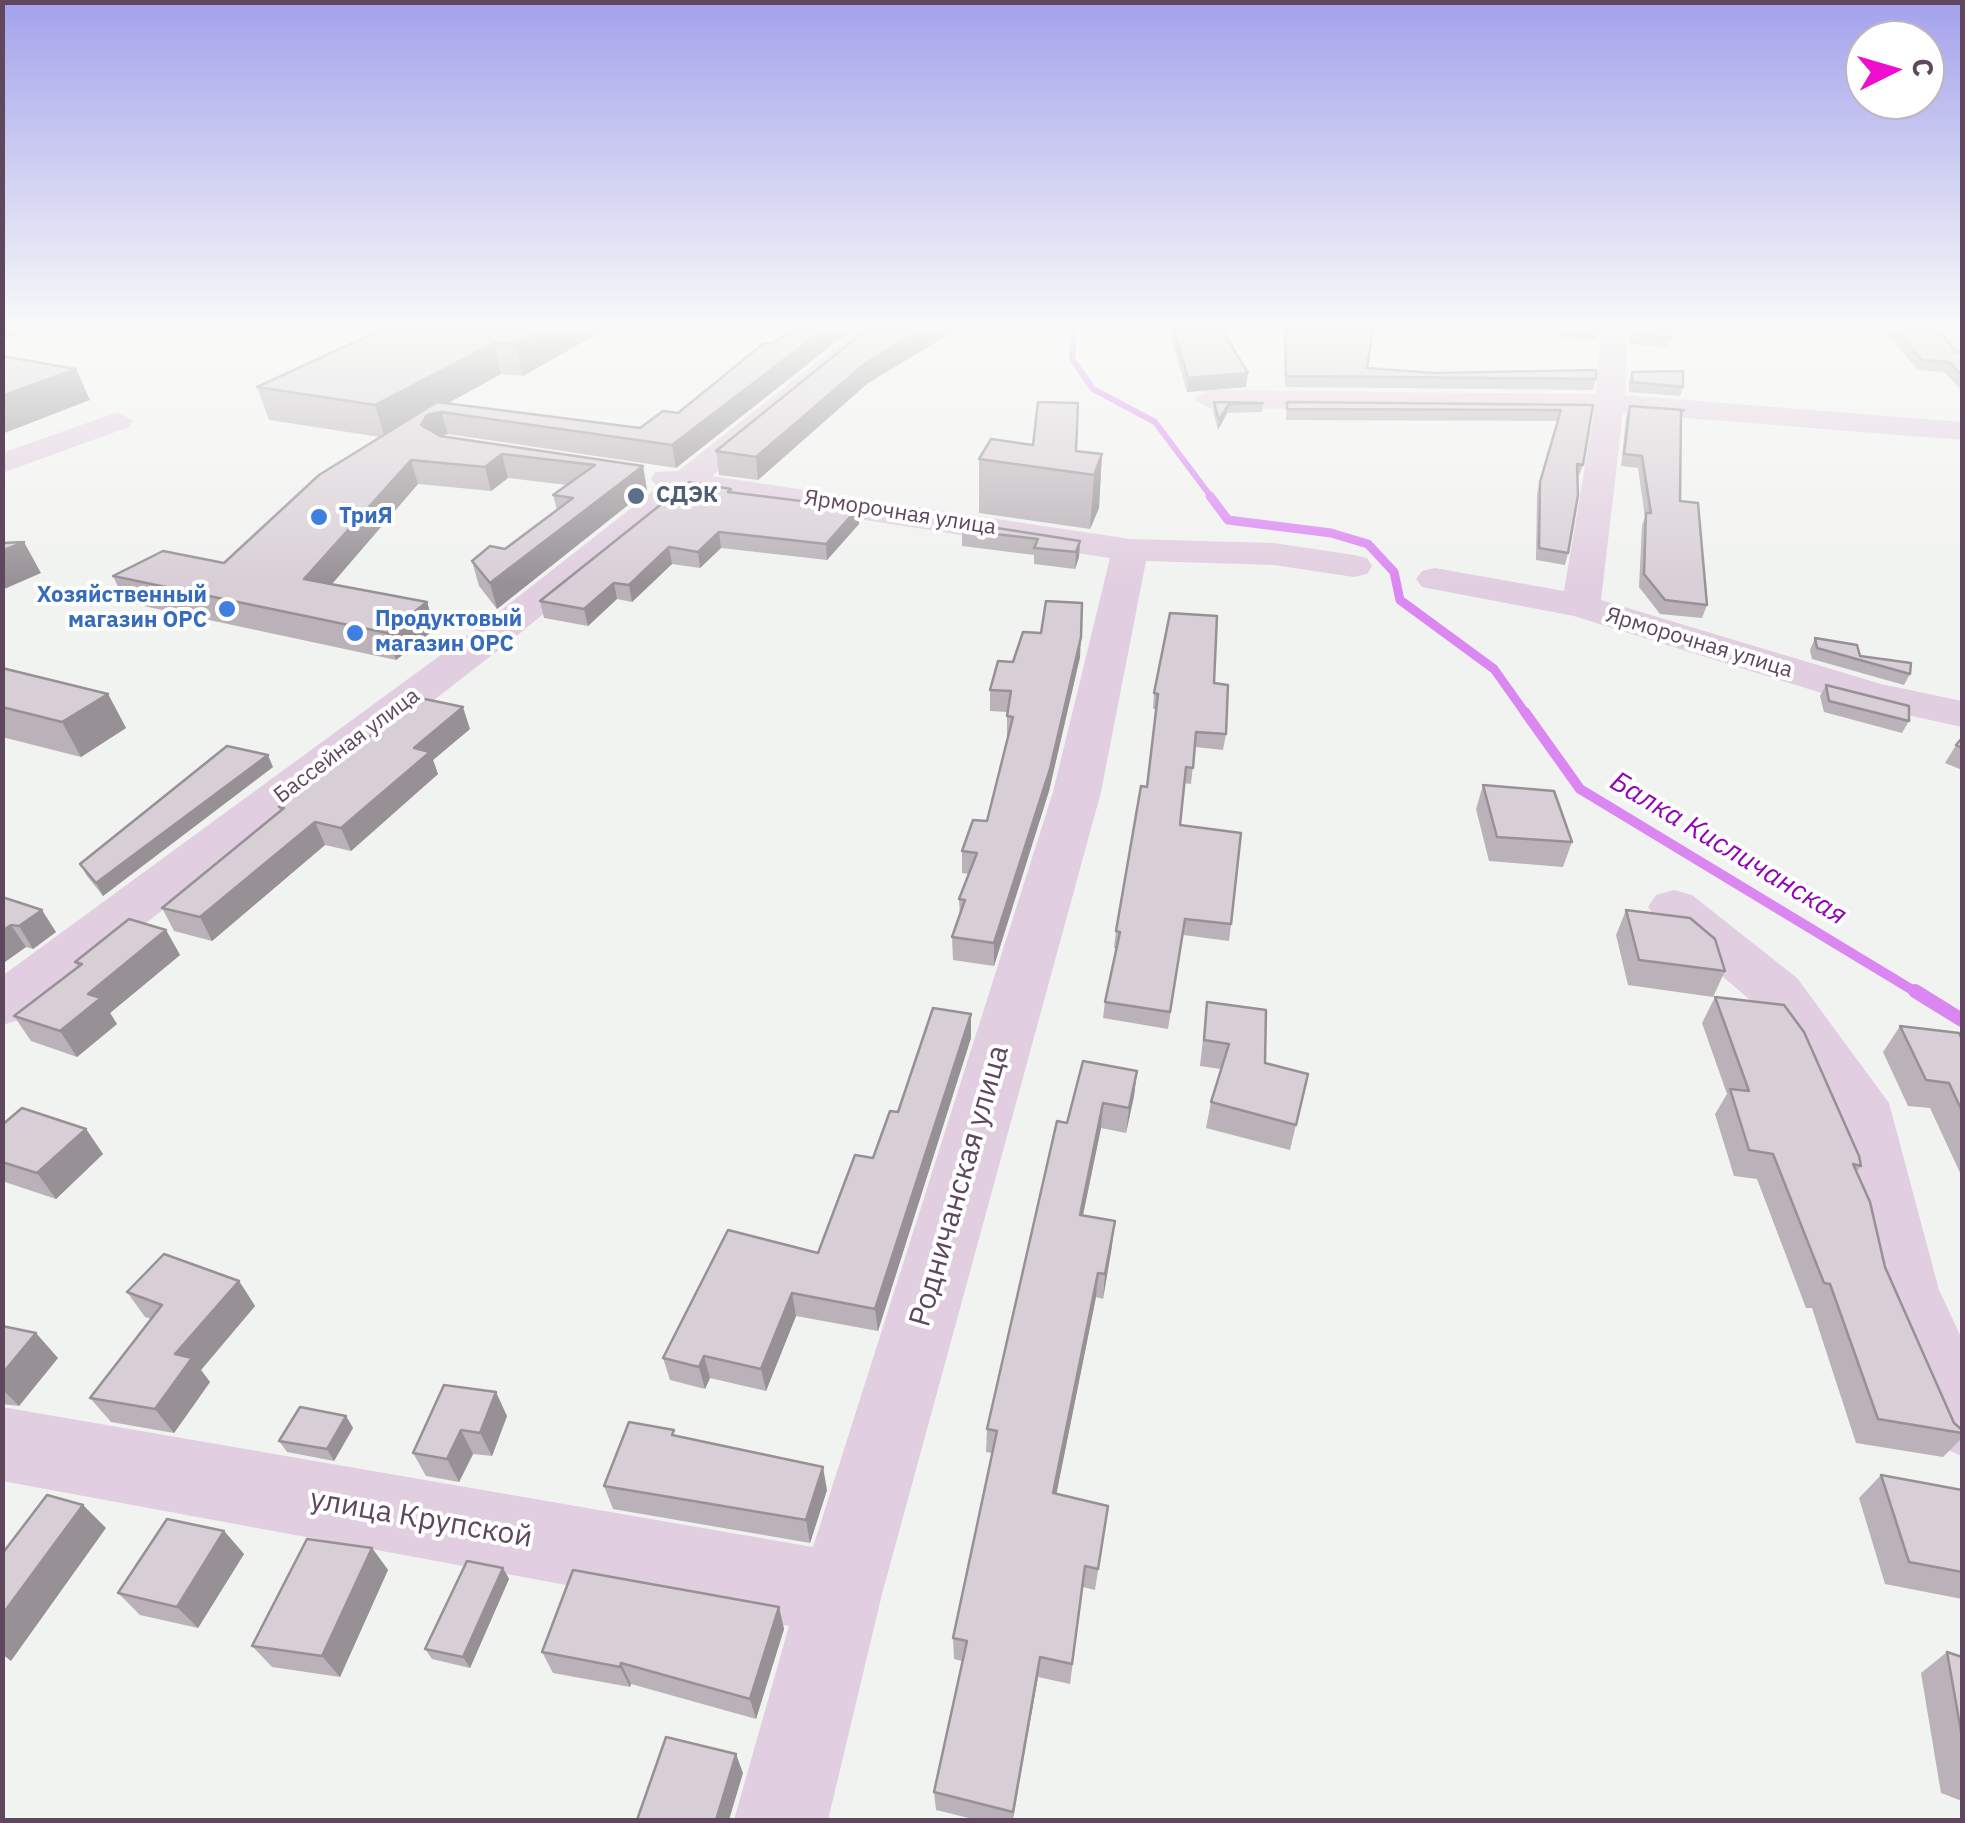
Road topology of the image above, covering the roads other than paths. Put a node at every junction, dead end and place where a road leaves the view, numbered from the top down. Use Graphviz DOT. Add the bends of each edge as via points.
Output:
graph roads {
  1 [pos="768,415"];
  2 [pos="1608,415"];
  3 [pos="1762,415"];
  4 [pos="118,420"];
  5 [pos="1962,431"];
  6 [pos="2,464"];
  7 [pos="642,475"];
  8 [pos="686,482"];
  9 [pos="1130,550"];
  10 [pos="1354,566"];
  11 [pos="1435,579"];
  12 [pos="1581,606"];
  13 [pos="1962,714"];
  14 [pos="1674,907"];
  15 [pos="2,1005"];
  16 [pos="1962,1420"];
  17 [pos="2,1444"];
  18 [pos="840,1594"];
  19 [pos="781,1820"];
  1 -- 8 [label="street, Бассейная улица"];
  2 -- 12 [label="street"];
  3 -- 5 [label="street"];
  4 -- 6 [label="street"];
  7 -- 8 [label="street, Ярморочная улица"];
  8 -- 9 [label="street, Ярморочная улица"];
  8 -- 15 [label="street, Бассейная улица"];
  9 -- 10 [label="street, Ярморочная улица" via="1274,554"];
  9 -- 18 [label="street, Родничанская улица" via="1076,792"];
  11 -- 12 [label="street, Ярморочная улица"];
  12 -- 13 [label="street, Ярморочная улица" via="1872,696"];
  14 -- 16 [label="street" via="1778,992 1858,1103 1904,1290"];
  17 -- 18 [label="street, улица Крупской"];
  18 -- 19 [label="street, Родничанская улица"];
}
